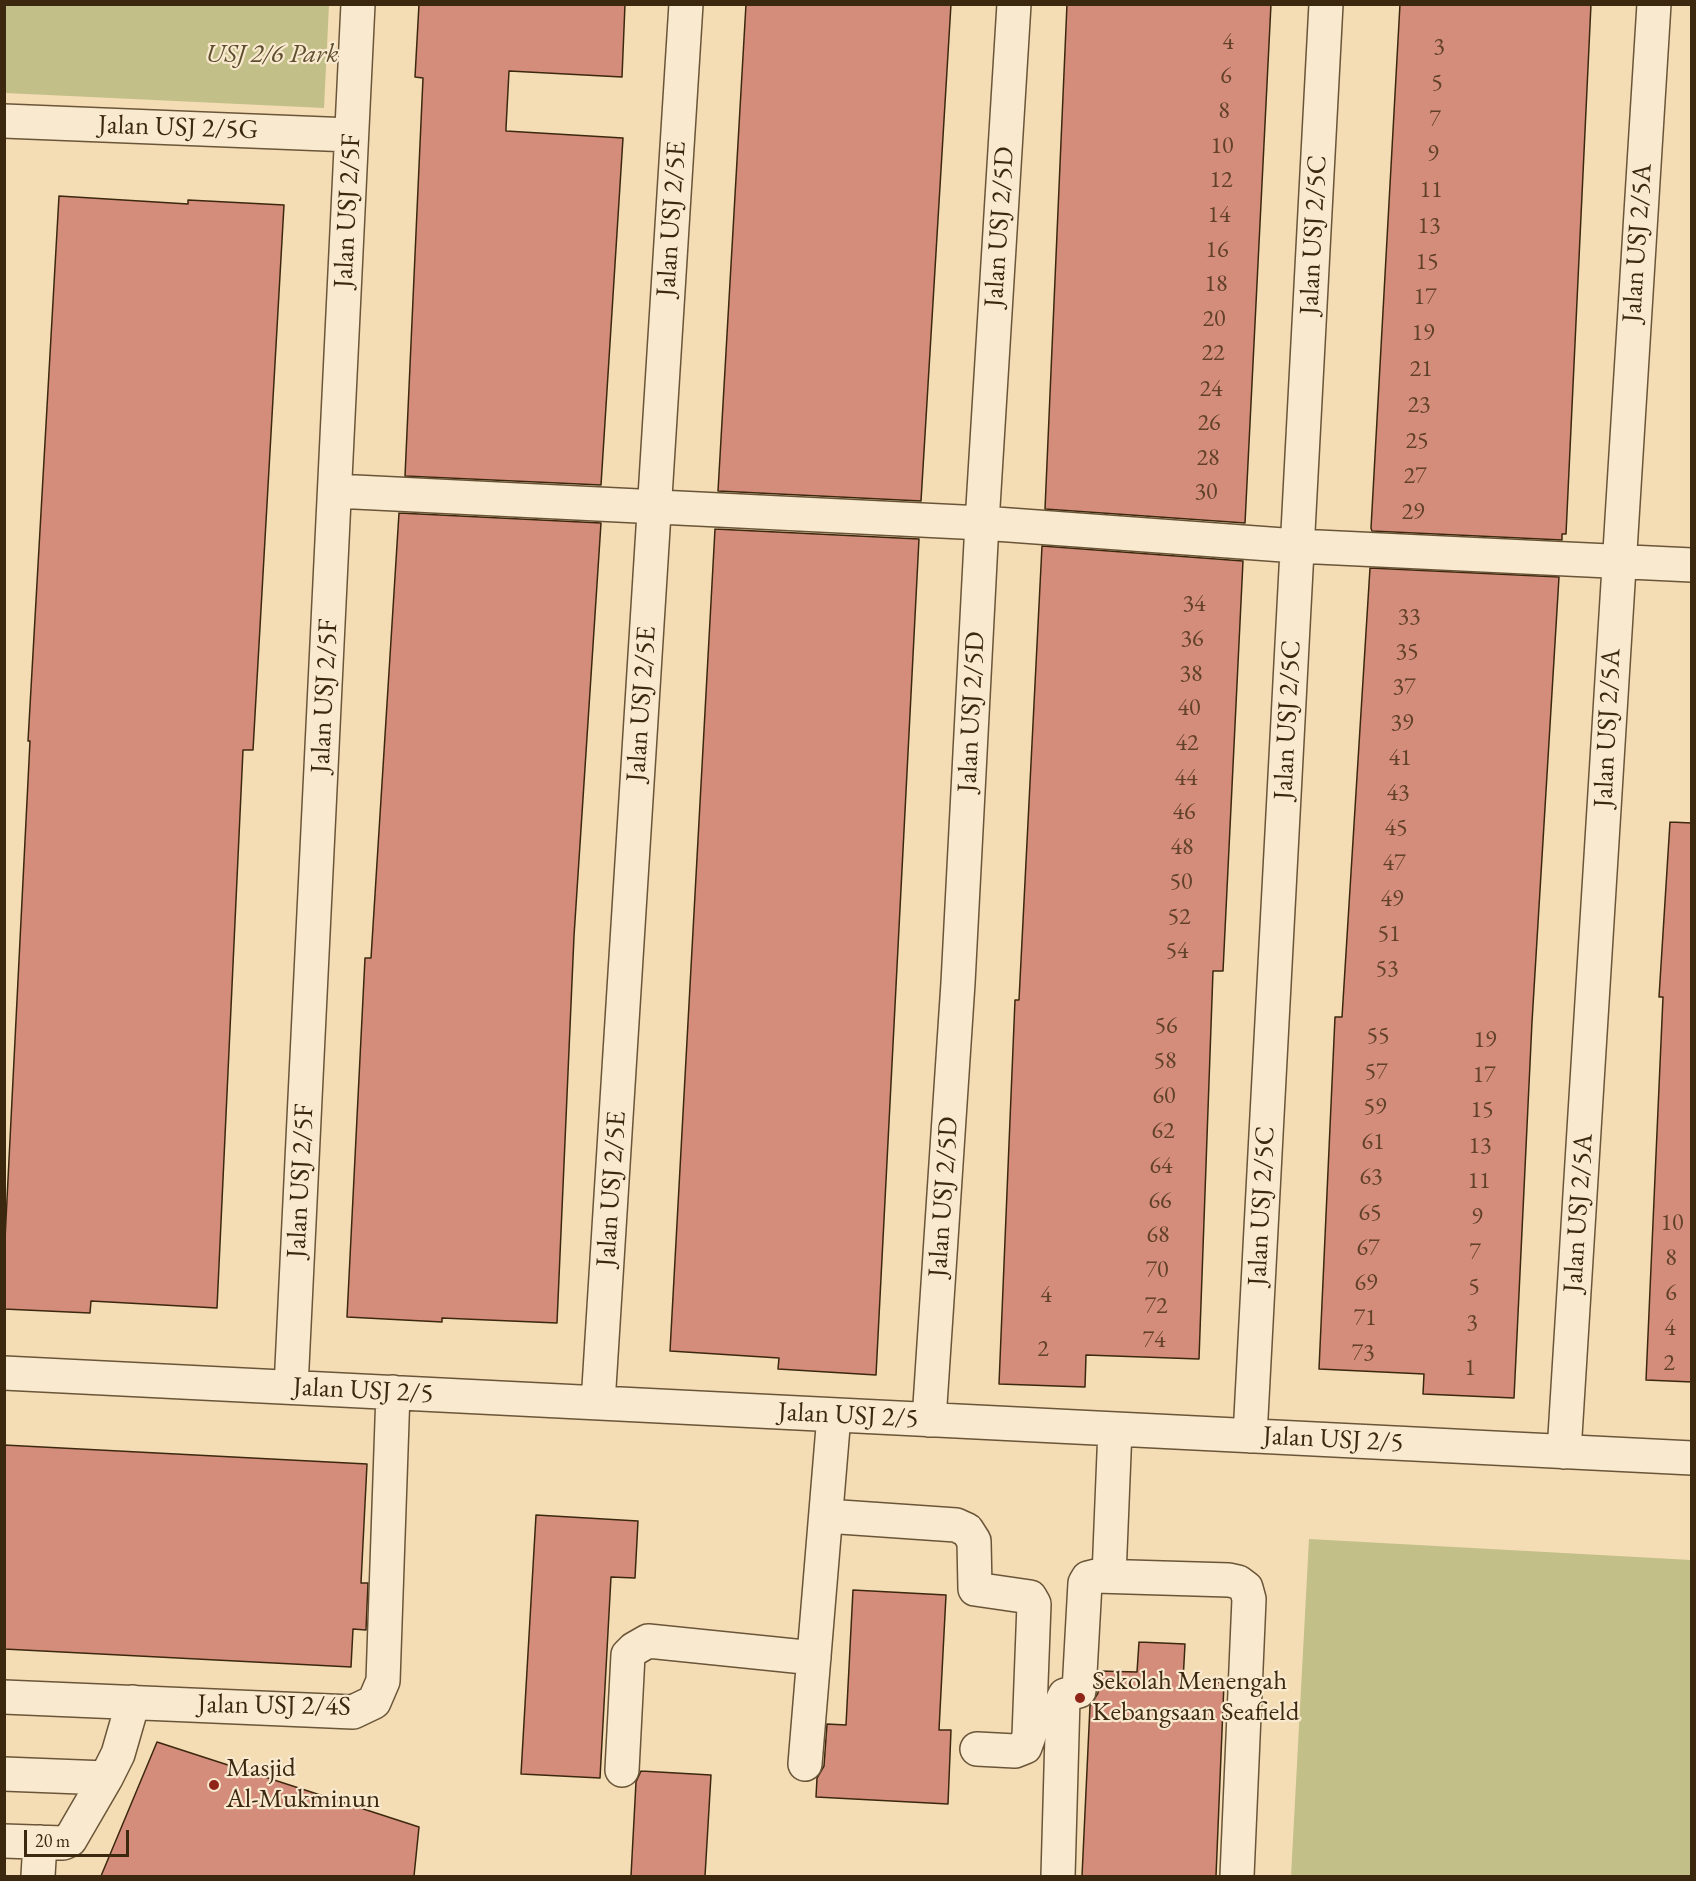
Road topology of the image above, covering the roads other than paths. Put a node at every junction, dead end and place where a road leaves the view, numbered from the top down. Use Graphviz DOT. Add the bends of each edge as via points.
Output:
graph roads {
  1 [pos="358,4"];
  2 [pos="686,4"];
  3 [pos="1014,4"];
  4 [pos="1326,4"];
  5 [pos="1654,4"];
  6 [pos="4,120"];
  7 [pos="351,135"];
  8 [pos="335,491"];
  9 [pos="655,507"];
  10 [pos="982,523"];
  11 [pos="1297,546"];
  12 [pos="1618,561"];
  13 [pos="1692,565"];
  14 [pos="4,1373"];
  15 [pos="291,1388"];
  16 [pos="393,1392"];
  17 [pos="598,1403"];
  18 [pos="834,1415"];
  19 [pos="929,1420"];
  20 [pos="1115,1429"];
  21 [pos="1250,1436"];
  22 [pos="1564,1452"];
  23 [pos="1692,1458"];
  24 [pos="826,1516"];
  25 [pos="1109,1576"];
  26 [pos="814,1658"];
  27 [pos="4,1697"];
  28 [pos="133,1702"];
  29 [pos="977,1749"];
  30 [pos="805,1764"];
  31 [pos="622,1770"];
  32 [pos="4,1774"];
  33 [pos="106,1778"];
  34 [pos="4,1840"];
  35 [pos="40,1842"];
  36 [pos="38,1876"];
  37 [pos="1058,1876"];
  38 [pos="1237,1876"];
  1 -- 7 [label="street, Jalan USJ 2/5F"];
  2 -- 9 [label="street, Jalan USJ 2/5E"];
  3 -- 10 [label="street, Jalan USJ 2/5D"];
  4 -- 11 [label="street, Jalan USJ 2/5C"];
  5 -- 12 [label="street, Jalan USJ 2/5A"];
  6 -- 7 [label="street, Jalan USJ 2/5G"];
  7 -- 8 [label="street, Jalan USJ 2/5F"];
  8 -- 9 [label="street"];
  8 -- 15 [label="street, Jalan USJ 2/5F"];
  9 -- 10 [label="street"];
  9 -- 17 [label="street, Jalan USJ 2/5E"];
  10 -- 11 [label="street"];
  10 -- 19 [label="street, Jalan USJ 2/5D" via="958,983"];
  11 -- 12 [label="street"];
  11 -- 21 [label="street, Jalan USJ 2/5C"];
  12 -- 13 [label="street"];
  12 -- 22 [label="street, Jalan USJ 2/5A"];
  14 -- 15 [label="street, Jalan USJ 2/5"];
  15 -- 16 [label="street, Jalan USJ 2/5"];
  16 -- 17 [label="street, Jalan USJ 2/5"];
  16 -- 28 [label="street, Jalan USJ 2/4S" via="383,1681 374,1702 353,1712"];
  17 -- 18 [label="street, Jalan USJ 2/5"];
  18 -- 19 [label="street, Jalan USJ 2/5"];
  18 -- 24 [label="street"];
  19 -- 20 [label="street, Jalan USJ 2/5"];
  20 -- 21 [label="street, Jalan USJ 2/5"];
  20 -- 25 [label="street"];
  21 -- 22 [label="street, Jalan USJ 2/5"];
  22 -- 23 [label="street, Jalan USJ 2/5"];
  24 -- 26 [label="street"];
  24 -- 29 [label="street" via="956,1525 967,1530 974,1541 975,1589 1030,1597 1034,1604 1029,1736 1025,1747 1015,1751"];
  25 -- 37 [label="street" via="1088,1578 1084,1583 1081,1685 1079,1691 1063,1699"];
  25 -- 38 [label="street" via="1229,1580 1246,1588 1249,1599"];
  26 -- 30 [label="street"];
  26 -- 31 [label="street" via="648,1641 634,1649 628,1655"];
  27 -- 28 [label="street, Jalan USJ 2/4S"];
  28 -- 33 [label="street" via="118,1754"];
  32 -- 33 [label="street"];
  33 -- 35 [label="street" via="70,1840"];
  34 -- 35 [label="street"];
  35 -- 36 [label="street"];
}
